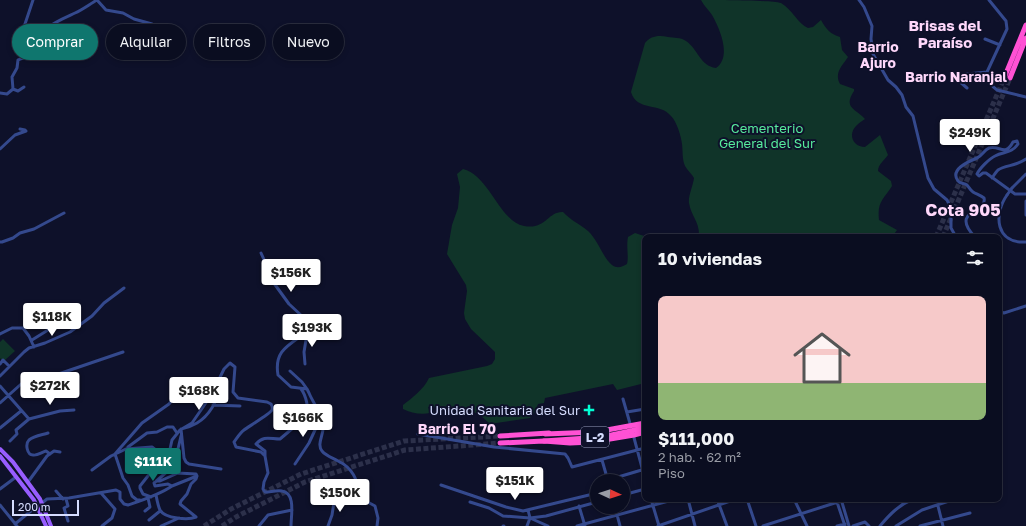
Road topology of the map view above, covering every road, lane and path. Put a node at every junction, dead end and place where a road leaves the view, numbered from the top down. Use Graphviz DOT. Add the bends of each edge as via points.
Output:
graph roads {
  1 [pos="33,0"];
  2 [pos="97,0"];
  3 [pos="859,0"];
  4 [pos="989,0"];
  5 [pos="25,24"];
  6 [pos="53,24"];
  7 [pos="152,24"];
  8 [pos="1026,25"];
  9 [pos="1026,38"];
  10 [pos="985,39"];
  11 [pos="1000,45"];
  12 [pos="18,60"];
  13 [pos="987,72"];
  14 [pos="24,87"];
  15 [pos="967,88"];
  16 [pos="13,89"];
  17 [pos="0,93"];
  18 [pos="1026,97"];
  19 [pos="20,129"];
  20 [pos="0,149"];
  21 [pos="1026,159"];
  22 [pos="1026,174"];
  23 [pos="993,179"];
  24 [pos="1025,194"];
  25 [pos="1026,201"];
  26 [pos="64,212"];
  27 [pos="1026,215"];
  28 [pos="954,234"];
  29 [pos="973,234"];
  30 [pos="0,242"];
  31 [pos="1026,242"];
  32 [pos="261,253"];
  33 [pos="124,288"];
  34 [pos="1026,306"];
  35 [pos="1002,312"];
  36 [pos="64,320"];
  37 [pos="0,334"];
  38 [pos="304,334"];
  39 [pos="32,340"];
  40 [pos="34,347"];
  41 [pos="123,352"];
  42 [pos="1,361"];
  43 [pos="304,364"];
  44 [pos="9,366"];
  45 [pos="290,371"];
  46 [pos="0,376"];
  47 [pos="0,386"];
  48 [pos="215,388"];
  49 [pos="301,389"];
  50 [pos="306,389"];
  51 [pos="9,396"];
  52 [pos="174,398"];
  53 [pos="623,399"];
  54 [pos="0,403"];
  55 [pos="213,405"];
  56 [pos="240,406"];
  57 [pos="74,410"];
  58 [pos="642,410"];
  59 [pos="21,411"];
  60 [pos="627,412"];
  61 [pos="320,417"];
  62 [pos="29,419"];
  63 [pos="642,421"];
  64 [pos="631,424"];
  65 [pos="642,424"];
  66 [pos="0,428"];
  67 [pos="181,429"];
  68 [pos="642,429"];
  69 [pos="48,433"];
  70 [pos="177,433"];
  71 [pos="642,433"];
  72 [pos="182,434"];
  73 [pos="418,434"];
  74 [pos="545,434"];
  75 [pos="634,435"];
  76 [pos="500,436"];
  77 [pos="10,441"];
  78 [pos="544,441"];
  79 [pos="500,443"];
  80 [pos="126,448"];
  81 [pos="0,449"];
  82 [pos="642,449"];
  83 [pos="638,450"];
  84 [pos="60,452"];
  85 [pos="170,452"];
  86 [pos="50,454"];
  87 [pos="115,454"];
  88 [pos="0,456"];
  89 [pos="265,456"];
  90 [pos="602,460"];
  91 [pos="642,463"];
  92 [pos="295,464"];
  93 [pos="155,467"];
  94 [pos="221,469"];
  95 [pos="92,470"];
  96 [pos="642,471"];
  97 [pos="178,473"];
  98 [pos="606,474"];
  99 [pos="630,474"];
  100 [pos="17,476"];
  101 [pos="197,476"];
  102 [pos="156,481"];
  103 [pos="28,482"];
  104 [pos="441,485"];
  105 [pos="1,486"];
  106 [pos="172,486"];
  107 [pos="642,490"];
  108 [pos="56,491"];
  109 [pos="101,493"];
  110 [pos="630,493"];
  111 [pos="156,495"];
  112 [pos="589,495"];
  113 [pos="334,496"];
  114 [pos="150,497"];
  115 [pos="64,499"];
  116 [pos="142,500"];
  117 [pos="470,502"];
  118 [pos="652,502"];
  119 [pos="664,502"];
  120 [pos="689,502"];
  121 [pos="718,502"];
  122 [pos="728,502"];
  123 [pos="748,502"];
  124 [pos="795,502"];
  125 [pos="832,502"];
  126 [pos="838,502"];
  127 [pos="841,502"];
  128 [pos="907,502"];
  129 [pos="948,502"];
  130 [pos="42,503"];
  131 [pos="590,504"];
  132 [pos="0,505"];
  133 [pos="653,505"];
  134 [pos="719,505"];
  135 [pos="37,506"];
  136 [pos="579,506"];
  137 [pos="938,506"];
  138 [pos="292,510"];
  139 [pos="528,510"];
  140 [pos="145,511"];
  141 [pos="160,511"];
  142 [pos="692,514"];
  143 [pos="801,514"];
  144 [pos="970,514"];
  145 [pos="618,515"];
  146 [pos="179,518"];
  147 [pos="530,518"];
  148 [pos="150,520"];
  149 [pos="68,521"];
  150 [pos="942,521"];
  151 [pos="16,525"];
  152 [pos="376,525"];
  153 [pos="585,525"];
  154 [pos="847,525"];
  155 [pos="46,526"];
  156 [pos="50,526"];
  157 [pos="102,526"];
  158 [pos="161,526"];
  159 [pos="259,526"];
  160 [pos="291,526"];
  161 [pos="328,526"];
  162 [pos="527,526"];
  163 [pos="548,526"];
  164 [pos="577,526"];
  165 [pos="620,526"];
  166 [pos="658,526"];
  167 [pos="695,526"];
  168 [pos="727,526"];
  169 [pos="756,526"];
  170 [pos="763,526"];
  171 [pos="807,526"];
  172 [pos="838,526"];
  173 [pos="853,526"];
  174 [pos="868,526"];
  175 [pos="880,526"];
  176 [pos="896,526"];
  177 [pos="920,526"];
  178 [pos="942,526"];
  1 -- 5 [label="street"];
  2 -- 6 [label="street"];
  2 -- 7 [label="street" via="106,10 123,13"];
  3 -- 28 [label="street" via="872,26 873,54 888,80 902,95 913,116 928,178 934,189 949,204 952,215 951,228"];
  4 -- 11 [label="street" via="1007,25"];
  8 -- 9 [label="highway" via="1008,77"];
  10 -- 11 [label="street"];
  11 -- 13 [label="street"];
  12 -- 16 [label="street" via="12,77"];
  13 -- 15 [label="street" via="958,77"];
  13 -- 18 [label="street" via="990,83 997,90"];
  14 -- 16 [label="street" via="18,91"];
  16 -- 17 [label="street" via="7,94"];
  19 -- 20 [label="street" via="26,132 15,135"];
  21 -- 23 [label="street" via="1002,168"];
  22 -- 31 [label="street, bridge" via="1007,195 998,215 1003,232 1016,242"];
  23 -- 24 [label="street" via="1015,194"];
  23 -- 29 [label="street" via="984,172 979,176 977,173 993,157 1015,148 1017,141 1005,150 988,149 957,171 958,181 984,198 983,204 966,220 966,226"];
  25 -- 27 [label="street"];
  26 -- 30 [label="street" via="34,229"];
  32 -- 38 [label="street" via="268,275 289,304 303,317"];
  33 -- 40 [label="street" via="70,332"];
  34 -- 35 [label="street"];
  36 -- 39 [label="street"];
  37 -- 39 [label="street" via="12,328 23,328"];
  38 -- 43 [label="street"];
  38 -- 49 [label="street" via="281,352 276,368 278,375 291,387"];
  39 -- 40 [label="street"];
  40 -- 44 [label="street" via="24,352"];
  41 -- 51 [label="street" via="35,382 29,377"];
  42 -- 44 [label="street"];
  44 -- 46 [label="street"];
  45 -- 50 [label="street"];
  47 -- 51 [label="street"];
  48 -- 55 [label="street" via="217,395"];
  48 -- 67 [label="street" via="192,423"];
  48 -- 89 [label="street" via="230,363 235,367 233,392 238,398 271,404 270,413 244,430 234,442 236,447 261,452"];
  49 -- 50 [label="street"];
  49 -- 89 [label="street" via="308,411 307,416 280,439 268,437 257,442 256,444 265,451"];
  50 -- 61 [label="street"];
  51 -- 54 [label="street"];
  51 -- 59 [label="street"];
  52 -- 87 [label="street" via="142,423"];
  53 -- 60 [label="street"];
  55 -- 56 [label="street"];
  55 -- 67 [label="street" via="195,425"];
  57 -- 62 [label="street"];
  58 -- 60 [label="street"];
  59 -- 62 [label="street"];
  59 -- 66 [label="street"];
  60 -- 64 [label="street"];
  61 -- 92 [label="street" via="309,443"];
  61 -- 152 [label="street" via="324,425 321,449 327,456 344,464 350,470 357,480 362,498 377,510"];
  62 -- 77 [label="street" via="16,430 17,434"];
  63 -- 64 [label="highway"];
  64 -- 74 [label="highway, bridge" via="598,430"];
  64 -- 75 [label="street"];
  65 -- 74 [label="highway, L-2, bridge" via="596,432"];
  67 -- 70 [label="street"];
  67 -- 72 [label="street"];
  68 -- 78 [label="highway, L-2, bridge" via="602,437"];
  69 -- 86 [label="street" via="32,438 26,445 32,455 46,451"];
  70 -- 80 [label="street" via="173,428 167,427 147,434"];
  70 -- 85 [label="street" via="170,444"];
  71 -- 75 [label="highway"];
  72 -- 94 [label="street" via="186,462"];
  72 -- 97 [label="street" via="177,453"];
  73 -- 90 [label="street" via="494,447 565,454 573,467"];
  74 -- 76 [label="highway, L-2"];
  75 -- 78 [label="highway, bridge" via="570,443"];
  75 -- 83 [label="street"];
  78 -- 79 [label="highway, L-2"];
  80 -- 85 [label="street" via="152,447 161,454"];
  80 -- 87 [label="street"];
  81 -- 103 [label="main road"];
  82 -- 83 [label="street"];
  83 -- 90 [label="street"];
  83 -- 91 [label="street"];
  84 -- 86 [label="street" via="56,450"];
  85 -- 102 [label="street" via="170,469"];
  86 -- 103 [label="street"];
  87 -- 95 [label="street"];
  87 -- 116 [label="street" via="132,496"];
  88 -- 100 [label="main road"];
  89 -- 138 [label="street" via="268,473 263,489 265,492 286,493 290,498"];
  90 -- 98 [label="street"];
  93 -- 114 [label="street" via="140,486 143,494"];
  96 -- 99 [label="street"];
  97 -- 101 [label="street"];
  97 -- 102 [label="street" via="160,482"];
  100 -- 105 [label="street"];
  100 -- 135 [label="main road"];
  101 -- 106 [label="street"];
  101 -- 146 [label="street" via="180,504 196,517 189,520"];
  102 -- 106 [label="street" via="155,486"];
  103 -- 130 [label="main road"];
  104 -- 139 [label="street" via="506,507"];
  106 -- 111 [label="street"];
  107 -- 110 [label="street"];
  108 -- 115 [label="street"];
  109 -- 115 [label="street"];
  109 -- 116 [label="street" via="119,490 120,499 128,505"];
  109 -- 157 [label="street" via="115,509 112,518"];
  111 -- 114 [label="street"];
  111 -- 141 [label="street"];
  112 -- 139 [label="street"];
  113 -- 161 [label="street"];
  114 -- 116 [label="street"];
  114 -- 140 [label="street" via="150,507"];
  115 -- 130 [label="street" via="50,499"];
  115 -- 149 [label="street" via="68,506 64,506"];
  117 -- 147 [label="street" via="503,516"];
  118 -- 133 [label="street"];
  119 -- 133 [label="street"];
  120 -- 142 [label="street"];
  121 -- 134 [label="street"];
  122 -- 134 [label="street"];
  123 -- 169 [label="street"];
  124 -- 143 [label="street"];
  125 -- 143 [label="street"];
  126 -- 154 [label="street"];
  127 -- 154 [label="street"];
  128 -- 175 [label="street"];
  129 -- 137 [label="street"];
  130 -- 156 [label="main road"];
  131 -- 136 [label="street"];
  132 -- 151 [label="street"];
  133 -- 145 [label="street"];
  133 -- 166 [label="street"];
  134 -- 142 [label="street"];
  134 -- 168 [label="street"];
  135 -- 151 [label="street"];
  135 -- 155 [label="main road"];
  136 -- 147 [label="street"];
  136 -- 153 [label="street"];
  137 -- 150 [label="street"];
  137 -- 176 [label="street" via="922,510"];
  138 -- 159 [label="street" via="268,515"];
  138 -- 160 [label="street"];
  139 -- 147 [label="street"];
  141 -- 146 [label="street" via="165,515"];
  141 -- 148 [label="street"];
  142 -- 166 [label="street"];
  142 -- 167 [label="street"];
  143 -- 170 [label="street"];
  143 -- 171 [label="street"];
  144 -- 150 [label="street"];
  145 -- 153 [label="street"];
  145 -- 165 [label="street"];
  146 -- 158 [label="street"];
  147 -- 162 [label="street"];
  147 -- 163 [label="street"];
  150 -- 177 [label="street"];
  150 -- 178 [label="street"];
  153 -- 164 [label="street"];
  154 -- 172 [label="street"];
  173 -- 174 [label="street" via="865,522"];
}
